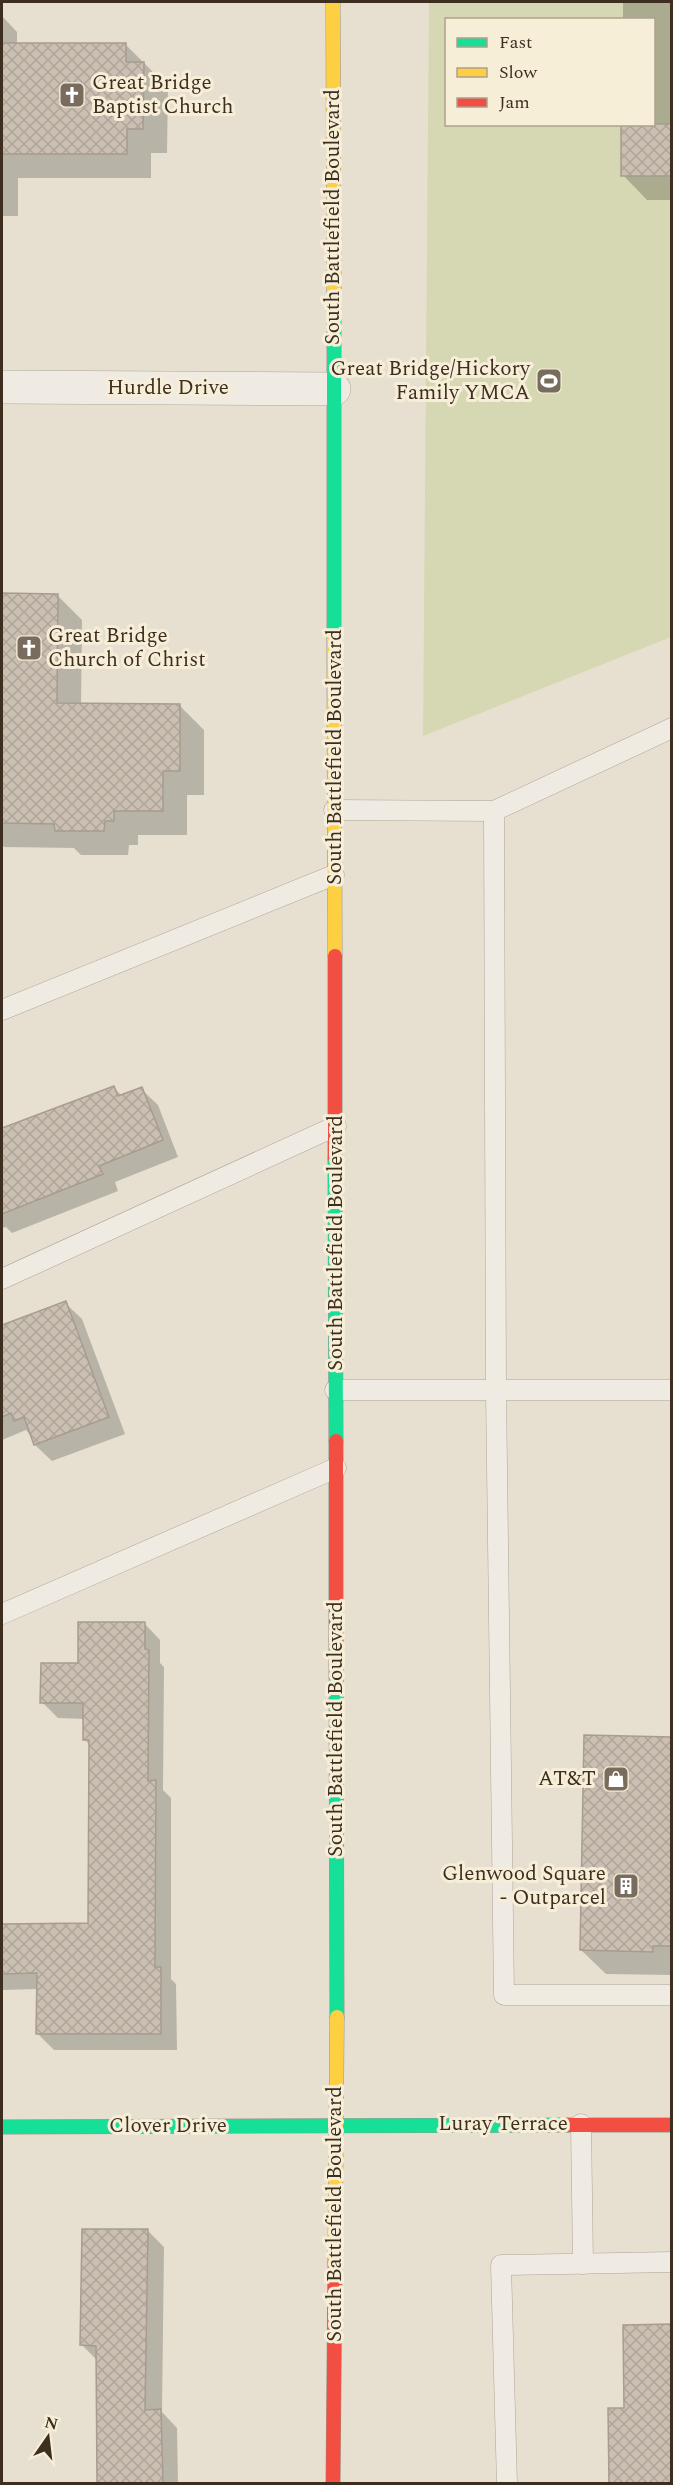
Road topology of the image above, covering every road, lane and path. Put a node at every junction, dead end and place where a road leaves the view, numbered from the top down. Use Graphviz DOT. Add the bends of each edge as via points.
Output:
graph roads {
  1 [pos="333,2"];
  2 [pos="2,387"];
  3 [pos="333,389"];
  4 [pos="672,728"];
  5 [pos="334,810"];
  6 [pos="494,811"];
  7 [pos="334,875"];
  8 [pos="2,1010"];
  9 [pos="336,1126"];
  10 [pos="2,1279"];
  11 [pos="336,1390"];
  12 [pos="496,1390"];
  13 [pos="672,1390"];
  14 [pos="336,1468"];
  15 [pos="2,1614"];
  16 [pos="672,1995"];
  17 [pos="581,2124"];
  18 [pos="335,2125"];
  19 [pos="672,2125"];
  20 [pos="2,2127"];
  21 [pos="672,2262"];
  22 [pos="583,2264"];
  23 [pos="333,2484"];
  24 [pos="507,2484"];
  1 -- 3 [label="main road, South Battlefield Boulevard"];
  2 -- 3 [label="street, Hurdle Drive"];
  3 -- 5 [label="main road, South Battlefield Boulevard"];
  4 -- 6 [label="lane"];
  5 -- 6 [label="lane"];
  5 -- 7 [label="main road, South Battlefield Boulevard"];
  6 -- 12 [label="lane"];
  7 -- 8 [label="lane"];
  7 -- 9 [label="main road, South Battlefield Boulevard"];
  9 -- 10 [label="lane"];
  9 -- 11 [label="main road, South Battlefield Boulevard"];
  11 -- 12 [label="lane"];
  11 -- 14 [label="main road, South Battlefield Boulevard"];
  12 -- 13 [label="lane"];
  12 -- 16 [label="lane" via="504,1995"];
  14 -- 15 [label="lane"];
  14 -- 18 [label="main road, South Battlefield Boulevard"];
  17 -- 18 [label="main road, Luray Terrace"];
  17 -- 19 [label="main road, Luray Terrace"];
  17 -- 22 [label="lane"];
  18 -- 20 [label="main road, Clover Drive"];
  18 -- 23 [label="main road, South Battlefield Boulevard"];
  21 -- 22 [label="lane"];
  22 -- 24 [label="lane" via="501,2265"];
}
